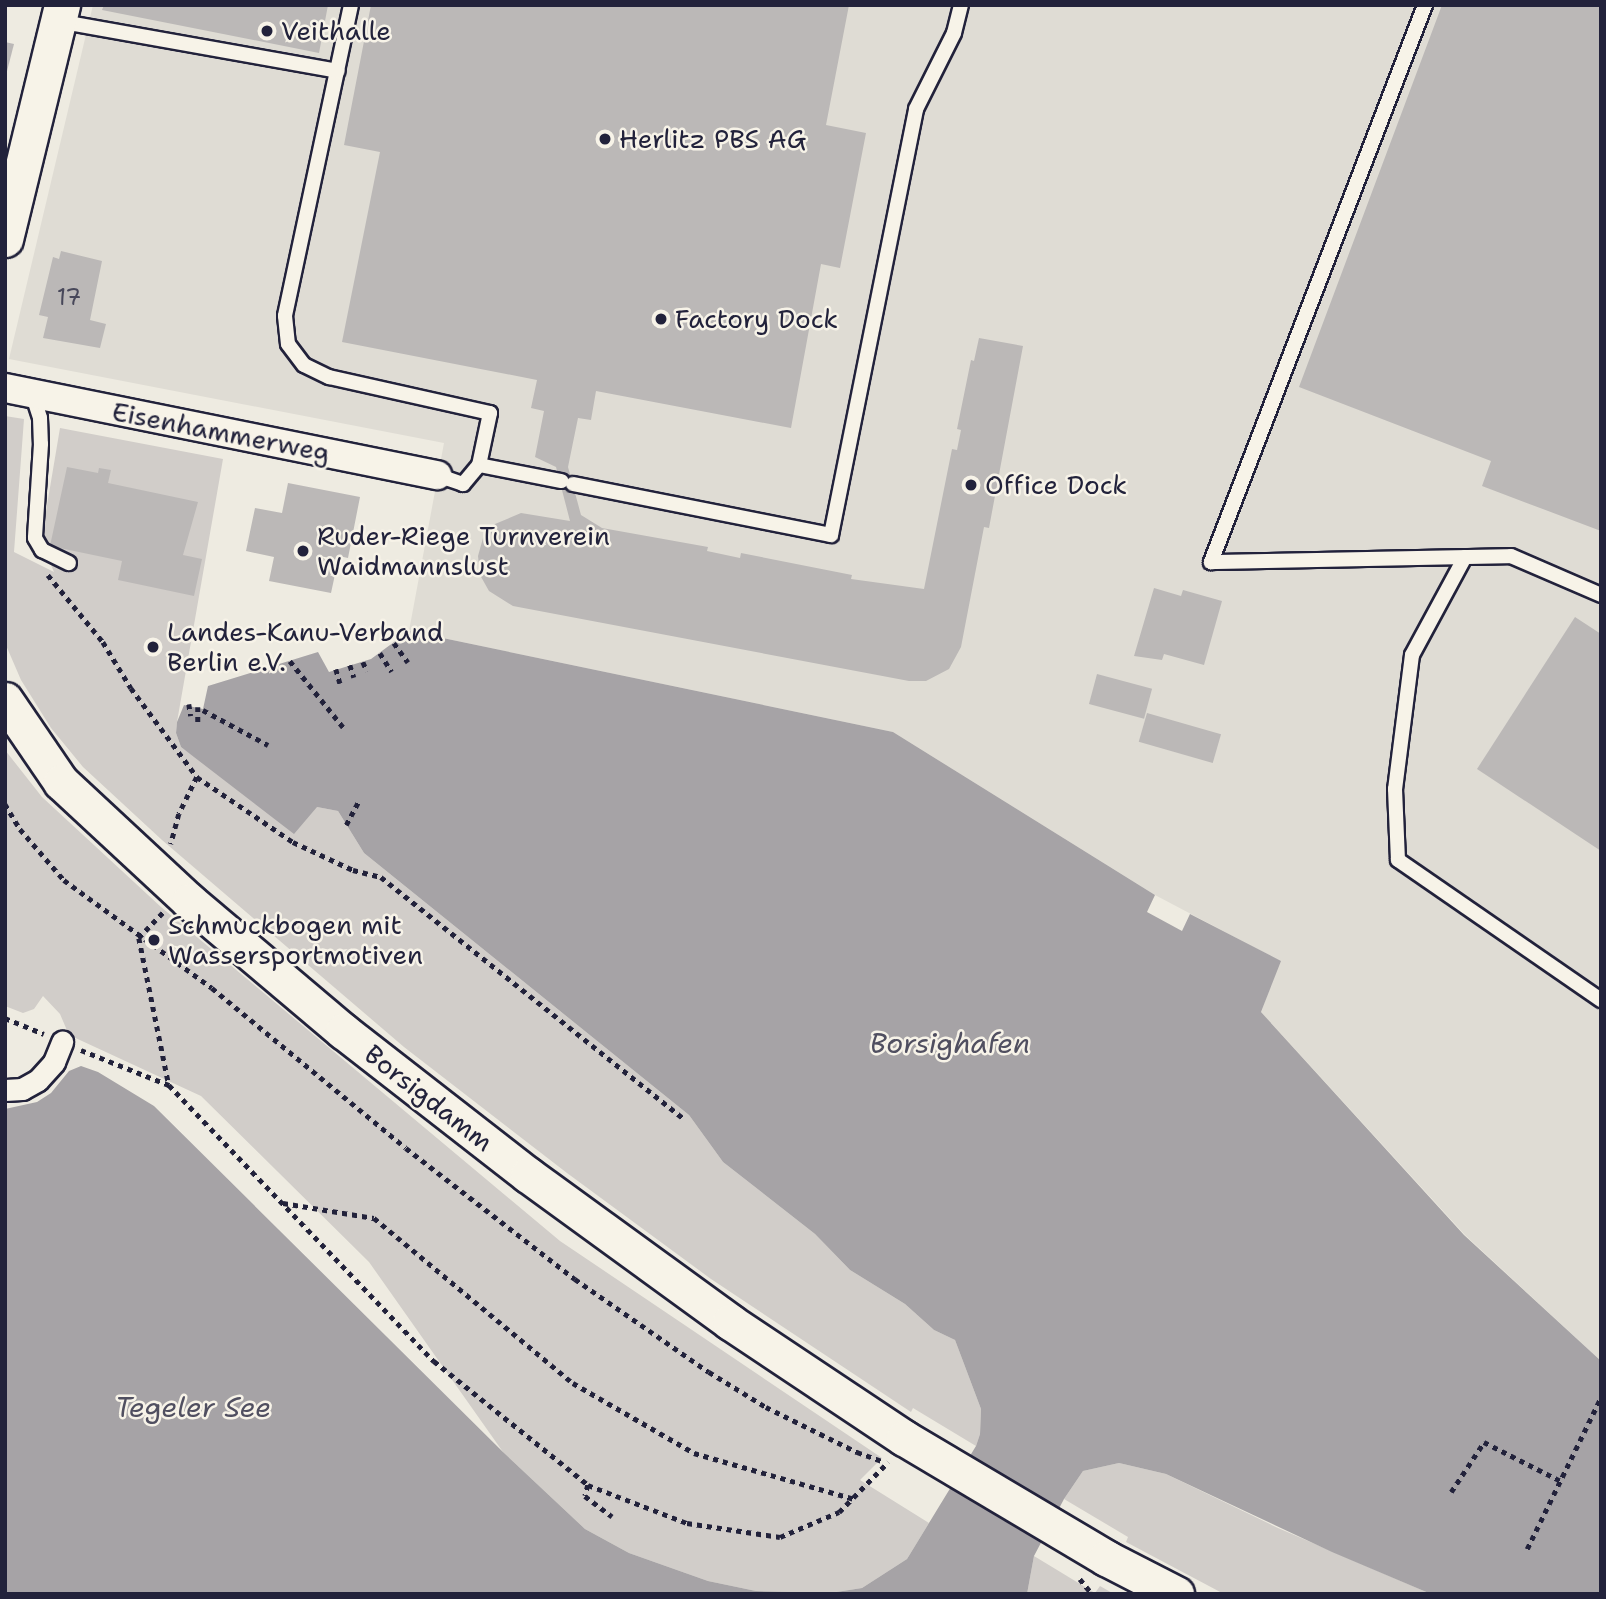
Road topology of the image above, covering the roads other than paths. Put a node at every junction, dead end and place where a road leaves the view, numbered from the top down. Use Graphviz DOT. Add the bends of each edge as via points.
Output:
graph roads {
  1 [pos="351,5"];
  2 [pos="961,5"];
  3 [pos="1425,5"];
  4 [pos="60,13"];
  5 [pos="338,71"];
  6 [pos="5,239"];
  7 [pos="18,391"];
  8 [pos="479,465"];
  9 [pos="437,475"];
  10 [pos="1465,557"];
  11 [pos="69,563"];
  12 [pos="1601,595"];
  13 [pos="5,700"];
  14 [pos="1601,1000"];
  15 [pos="62,1042"];
  16 [pos="5,1090"];
  17 [pos="1176,1594"];
  1 -- 5 [label="lane"];
  2 -- 8 [label="lane" via="954,33 916,109 831,535"];
  3 -- 10 [label="lane" via="1210,562"];
  4 -- 5 [label="lane"];
  4 -- 6 [label="street"];
  5 -- 8 [label="lane" via="285,316 288,344 304,365 329,377 490,414"];
  7 -- 9 [label="street, Eisenhammerweg"];
  7 -- 11 [label="lane" via="40,418 34,538 42,550"];
  8 -- 9 [label="lane" via="463,484"];
  10 -- 12 [label="lane" via="1511,556"];
  10 -- 14 [label="lane" via="1412,655 1395,789 1398,860"];
  13 -- 17 [label="street, Borsigdamm" via="61,782 172,884 343,1031 528,1175 730,1322 904,1438 1106,1558"];
  15 -- 16 [label="street" via="54,1062 38,1080 22,1089"];
}
